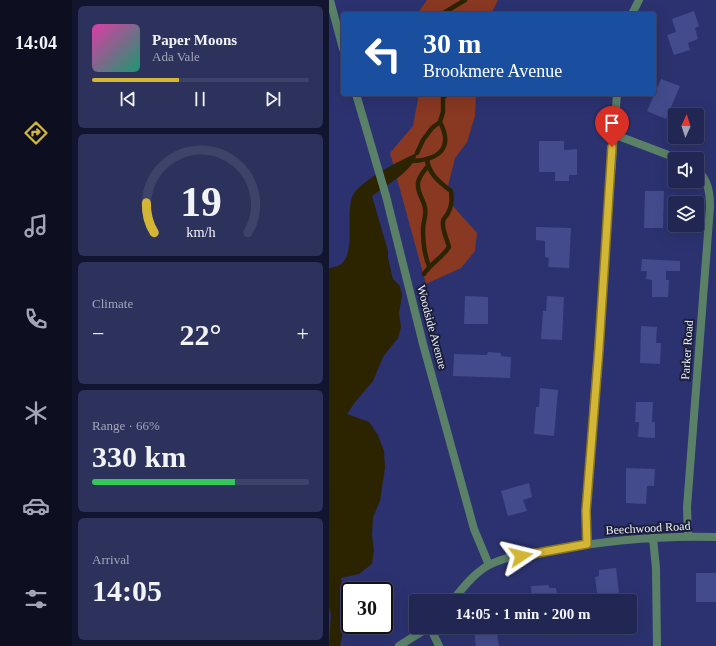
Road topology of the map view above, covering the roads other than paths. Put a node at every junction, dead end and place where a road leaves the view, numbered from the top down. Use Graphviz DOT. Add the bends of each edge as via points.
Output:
graph roads {
  1 [pos="330,0"];
  2 [pos="639,0"];
  3 [pos="633,12"];
  4 [pos="341,41"];
  5 [pos="357,96"];
  6 [pos="617,96"];
  7 [pos="613,134"];
  8 [pos="668,155"];
  9 [pos="704,178"];
  10 [pos="688,537"];
  11 [pos="716,537"];
  12 [pos="653,538"];
  13 [pos="587,544"];
  14 [pos="489,565"];
  15 [pos="458,594"];
  16 [pos="418,634"];
  17 [pos="433,634"];
  18 [pos="399,646"];
  19 [pos="439,646"];
  20 [pos="657,646"];
  1 -- 4 [label="street"];
  2 -- 3 [label="street"];
  5 -- 14 [label="street, Woodside Avenue" via="386,196 472,522"];
  6 -- 7 [label="street"];
  7 -- 8 [label="street"];
  7 -- 13 [label="street" via="586,511"];
  9 -- 10 [label="street, Parker Road" via="710,193 710,207 687,507"];
  10 -- 11 [label="street, Beechwood Road"];
  10 -- 12 [label="street, Beechwood Road"];
  12 -- 13 [label="street, Beechwood Road"];
  12 -- 20 [label="street"];
  13 -- 14 [label="street, Beechwood Road" via="505,559"];
  14 -- 15 [label="street"];
  16 -- 18 [label="street"];
  17 -- 19 [label="street"];
}
